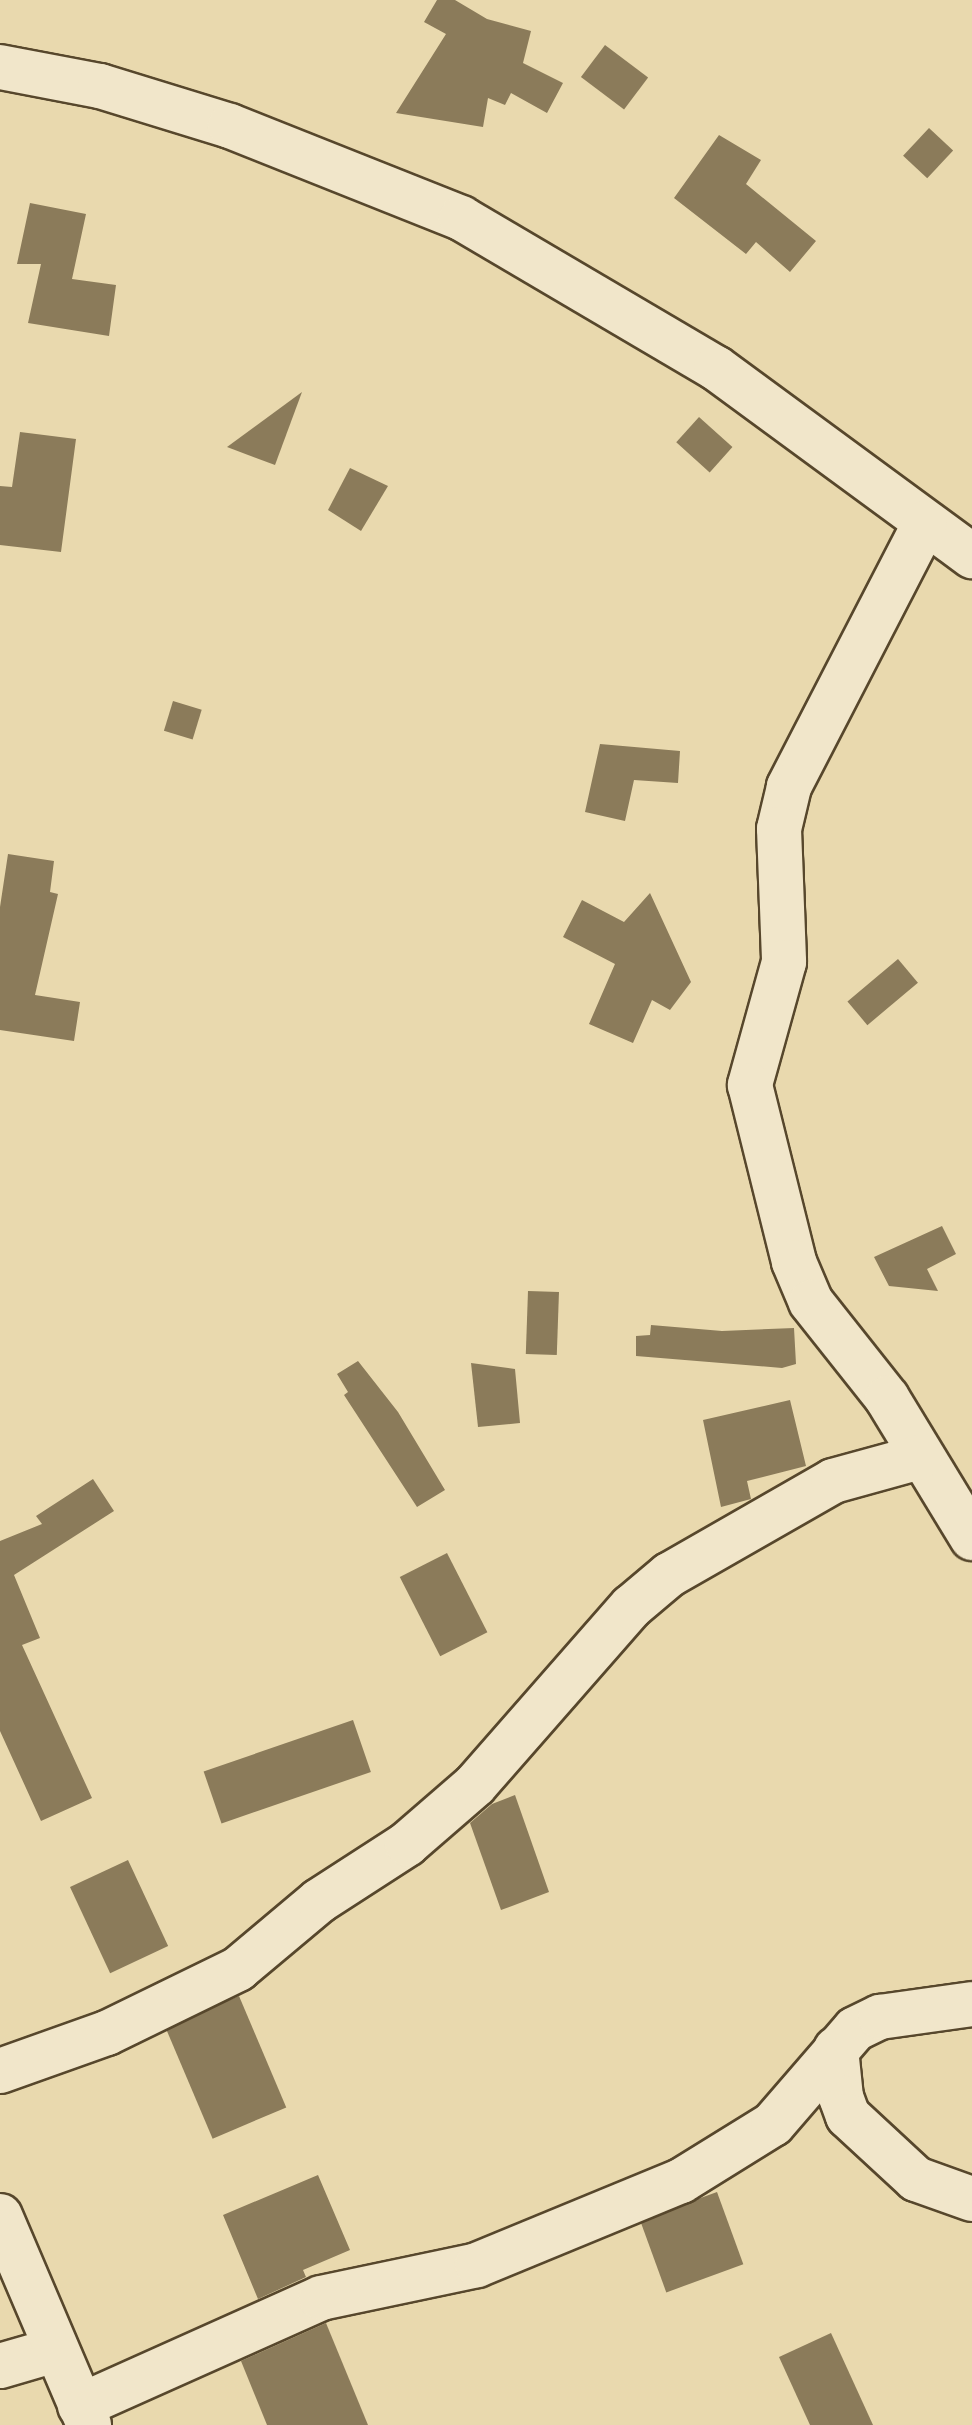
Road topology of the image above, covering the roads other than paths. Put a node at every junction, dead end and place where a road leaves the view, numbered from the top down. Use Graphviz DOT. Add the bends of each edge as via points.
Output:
graph roads {
  1 [pos="0,67"];
  2 [pos="925,523"];
  3 [pos="972,556"];
  4 [pos="920,1457"];
  5 [pos="972,1538"];
  6 [pos="972,2004"];
  7 [pos="836,2049"];
  8 [pos="0,2071"];
  9 [pos="848,2116"];
  10 [pos="773,2124"];
  11 [pos="972,2199"];
  12 [pos="0,2216"];
  13 [pos="55,2350"];
  14 [pos="0,2366"];
  15 [pos="84,2416"];
  1 -- 2 [label="street" via="100,86 230,126 461,218 716,368"];
  2 -- 3 [label="street"];
  2 -- 4 [label="street" via="789,787 779,829 784,962 750,1085 789,1247 811,1302 887,1398"];
  4 -- 5 [label="street"];
  4 -- 8 [label="street" via="833,1481 669,1575 631,1607 475,1785 407,1844 319,1901 238,1969 107,2033"];
  6 -- 7 [label="street" via="880,2017 855,2029"];
  7 -- 9 [label="street"];
  7 -- 10 [label="street"];
  9 -- 10 [label="street" via="826,2112"];
  9 -- 11 [label="street" via="916,2179"];
  10 -- 15 [label="street" via="681,2181 609,2213 477,2265 321,2298"];
  12 -- 13 [label="street"];
  13 -- 14 [label="street"];
  13 -- 15 [label="street"];
}
